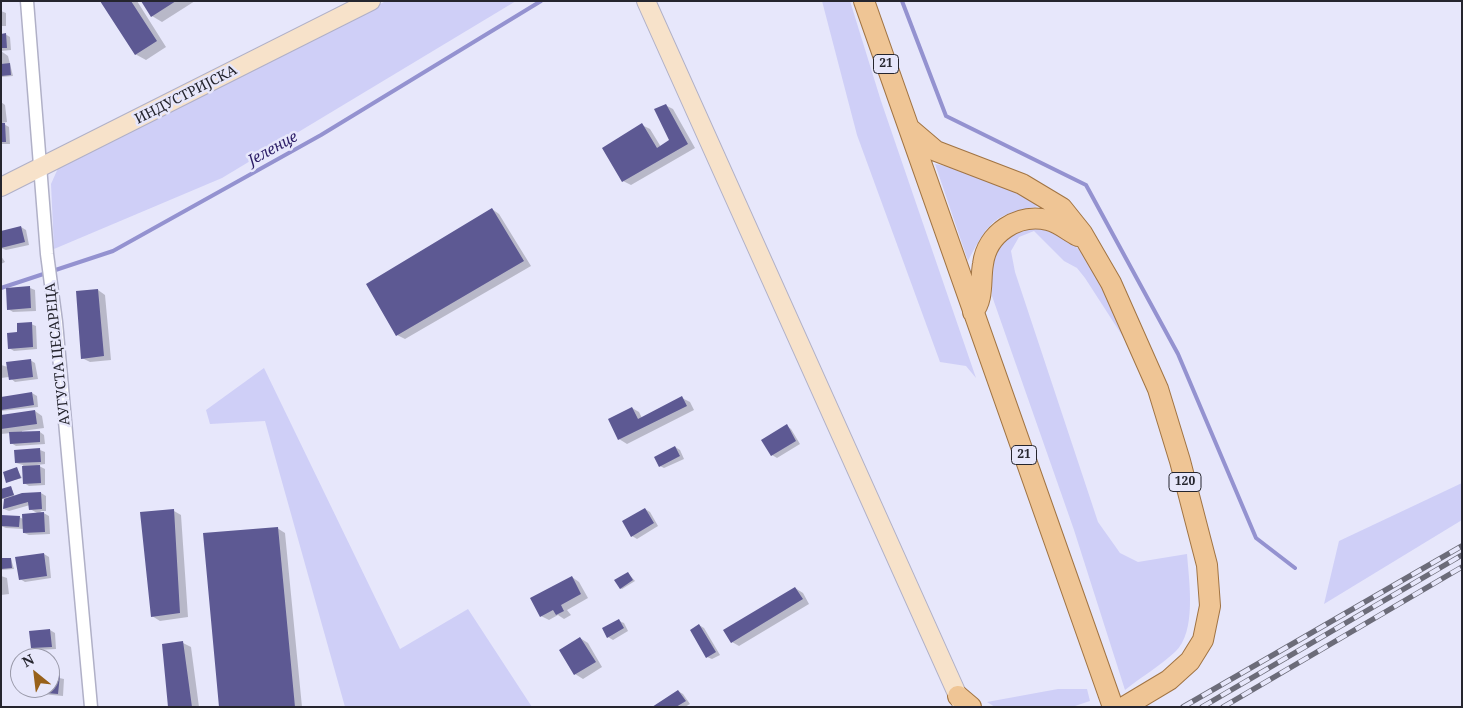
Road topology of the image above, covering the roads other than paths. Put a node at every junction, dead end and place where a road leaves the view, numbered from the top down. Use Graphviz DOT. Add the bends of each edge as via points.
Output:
graph roads {
  1 [pos="27,1"];
  2 [pos="370,1"];
  3 [pos="646,1"];
  4 [pos="864,1"];
  5 [pos="907,126"];
  6 [pos="41,167"];
  7 [pos="1,187"];
  8 [pos="1084,240"];
  9 [pos="973,312"];
  10 [pos="963,704"];
  11 [pos="1122,706"];
  12 [pos="91,707"];
  1 -- 6 [label="street, АУГУСТА ЦЕСАРЕЦА"];
  2 -- 6 [label="main road, ИНДУСТРИЈСКА"];
  3 -- 10 [label="main road"];
  4 -- 5 [label="main road, 21"];
  5 -- 8 [label="main road, 120" via="936,151 1022,184 1047,198 1062,208"];
  5 -- 9 [label="main road, 21"];
  6 -- 7 [label="main road, ИНДУСТРИЈСКА"];
  6 -- 12 [label="street, АУГУСТА ЦЕСАРЕЦА"];
  8 -- 9 [label="main road" via="1050,221 1026,219 1009,225 995,237 985,254 980,301"];
  8 -- 11 [label="main road, 120" via="1119,298 1158,389 1210,581 1209,618 1195,654 1169,680"];
  9 -- 11 [label="main road, 21" via="1103,677"];
}
